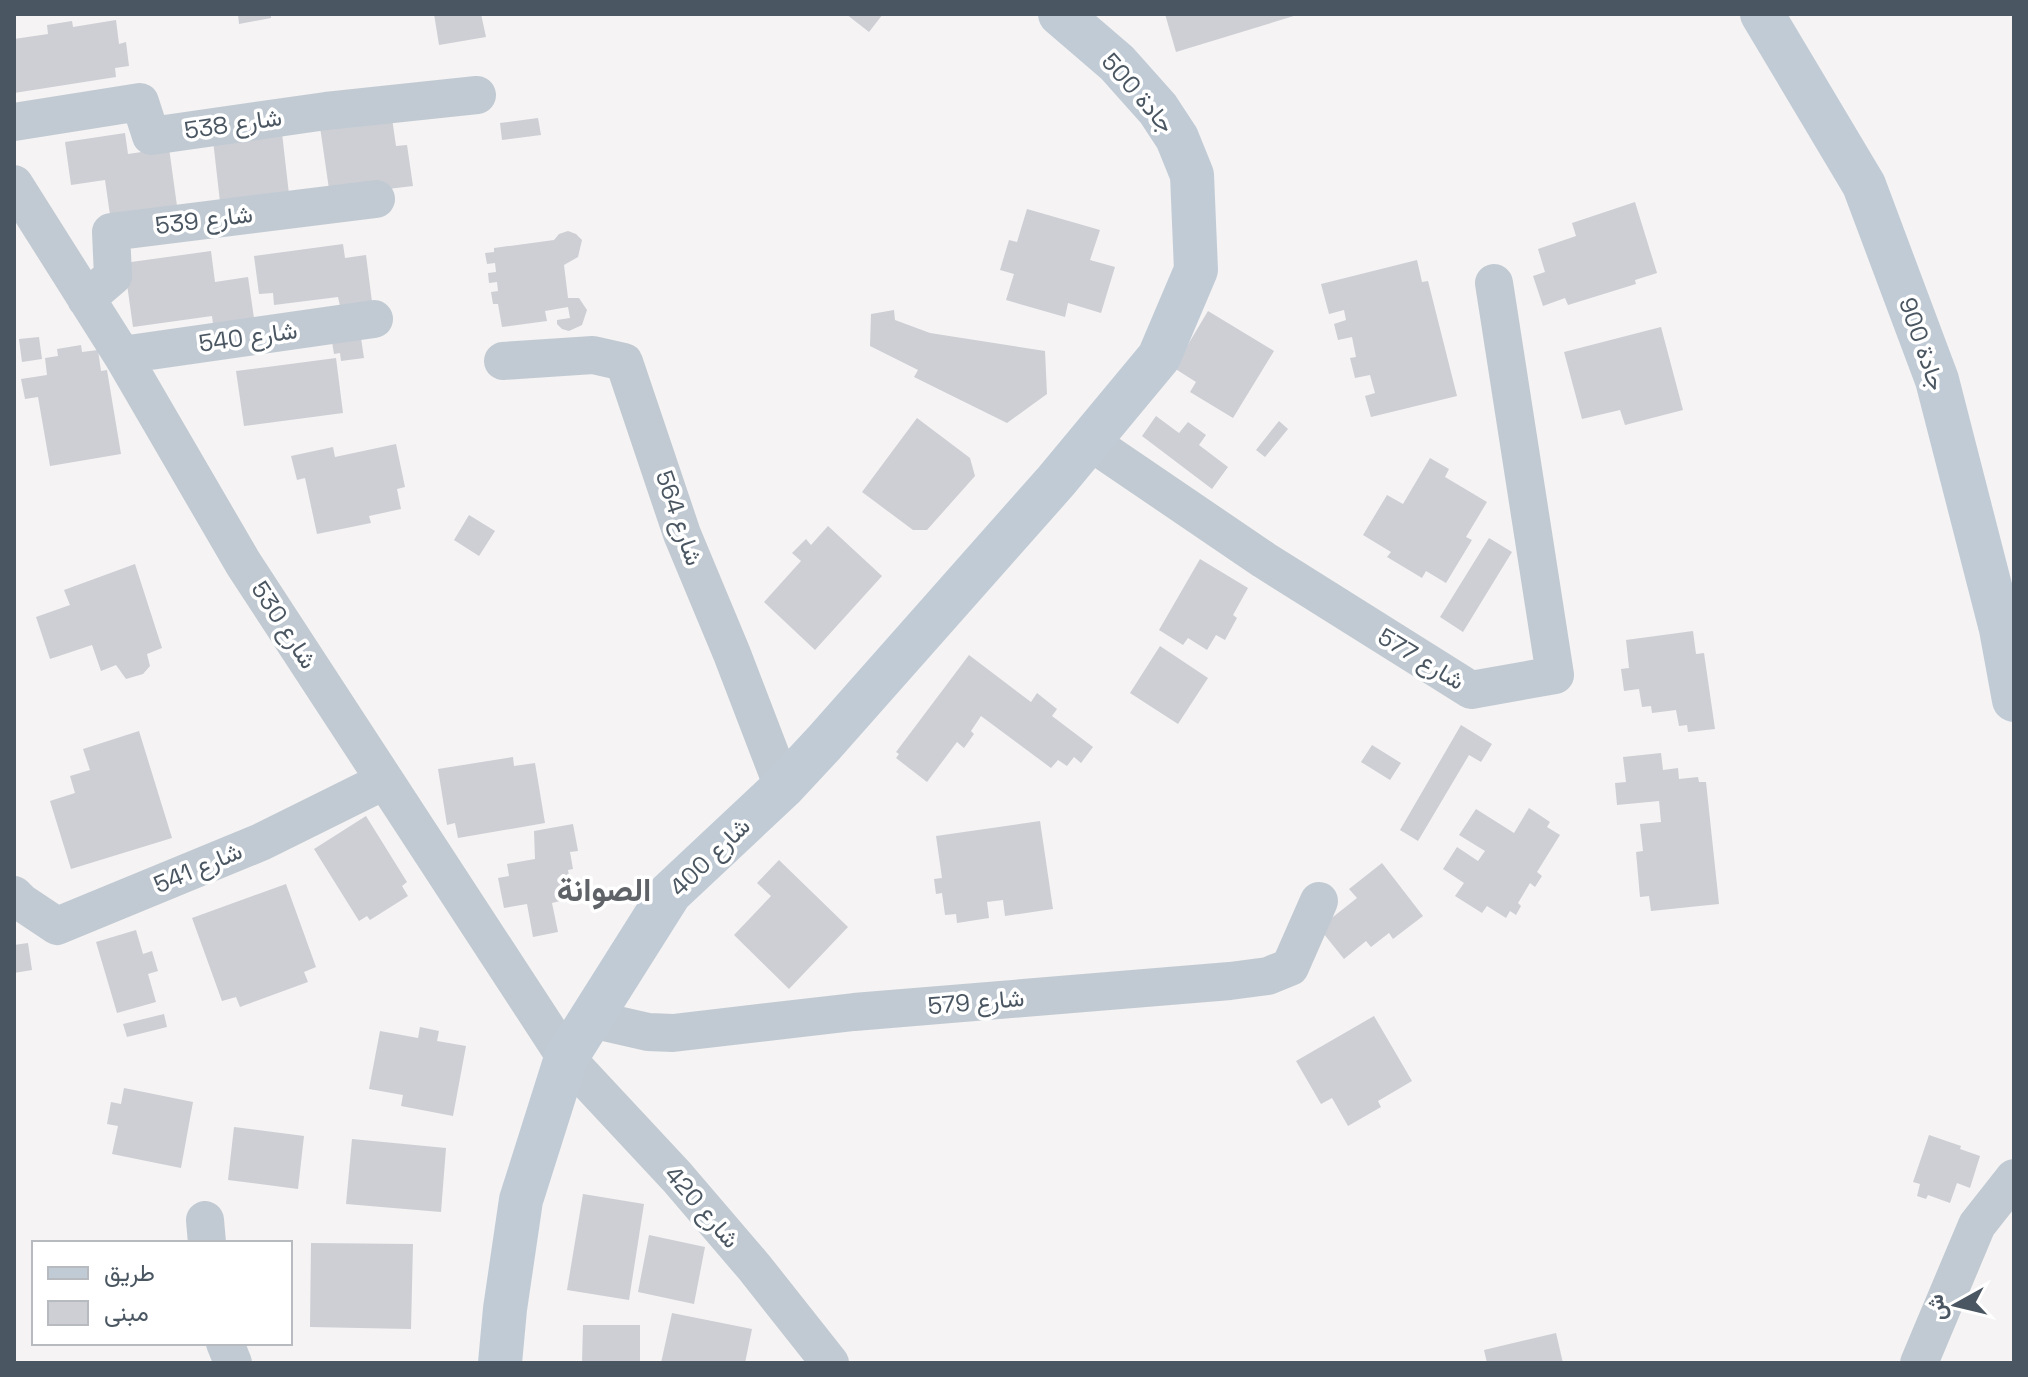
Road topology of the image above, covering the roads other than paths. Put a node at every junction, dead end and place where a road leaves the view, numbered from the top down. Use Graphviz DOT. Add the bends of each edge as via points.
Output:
graph roads {
  1 [pos="1060,14"];
  2 [pos="1762,14"];
  3 [pos="477,95"];
  4 [pos="14,122"];
  5 [pos="14,184"];
  6 [pos="376,199"];
  7 [pos="1494,283"];
  8 [pos="86,299"];
  9 [pos="374,319"];
  10 [pos="122,355"];
  11 [pos="503,361"];
  12 [pos="1089,441"];
  13 [pos="2014,700"];
  14 [pos="384,781"];
  15 [pos="783,787"];
  16 [pos="14,895"];
  17 [pos="1319,901"];
  18 [pos="591,1019"];
  19 [pos="566,1058"];
  20 [pos="2014,1178"];
  21 [pos="500,1363"];
  22 [pos="830,1363"];
  23 [pos="1919,1363"];
  1 -- 12 [label="main road, جادة 500" via="1117,63 1177,138 1192,175 1196,231 1196,270 1159,357"];
  2 -- 13 [label="main road, جادة 900" via="1864,185 1937,380"];
  3 -- 4 [label="street, شارع 538" via="151,136 140,102"];
  5 -- 8 [label="street, شارع 530"];
  6 -- 8 [label="street, شارع 539" via="111,232 113,276"];
  7 -- 12 [label="street, شارع 577" via="1555,675 1471,690 1264,560"];
  8 -- 10 [label="street, شارع 530"];
  9 -- 10 [label="street, شارع 540"];
  10 -- 14 [label="street, شارع 530" via="243,563"];
  11 -- 15 [label="street, شارع 564" via="593,355 624,362 682,534"];
  12 -- 15 [label="main road, شارع 400"];
  14 -- 16 [label="street, شارع 541" via="261,842 57,926"];
  14 -- 19 [label="street, شارع 530"];
  15 -- 18 [label="main road, شارع 400" via="670,893"];
  17 -- 18 [label="street, شارع 579" via="1290,967 1268,976 673,1033"];
  18 -- 19 [label="main road, شارع 400"];
  19 -- 21 [label="main road, شارع 400" via="521,1200"];
  19 -- 22 [label="street, شارع 420" via="677,1177"];
  20 -- 23 [label="street" via="1977,1225"];
}
